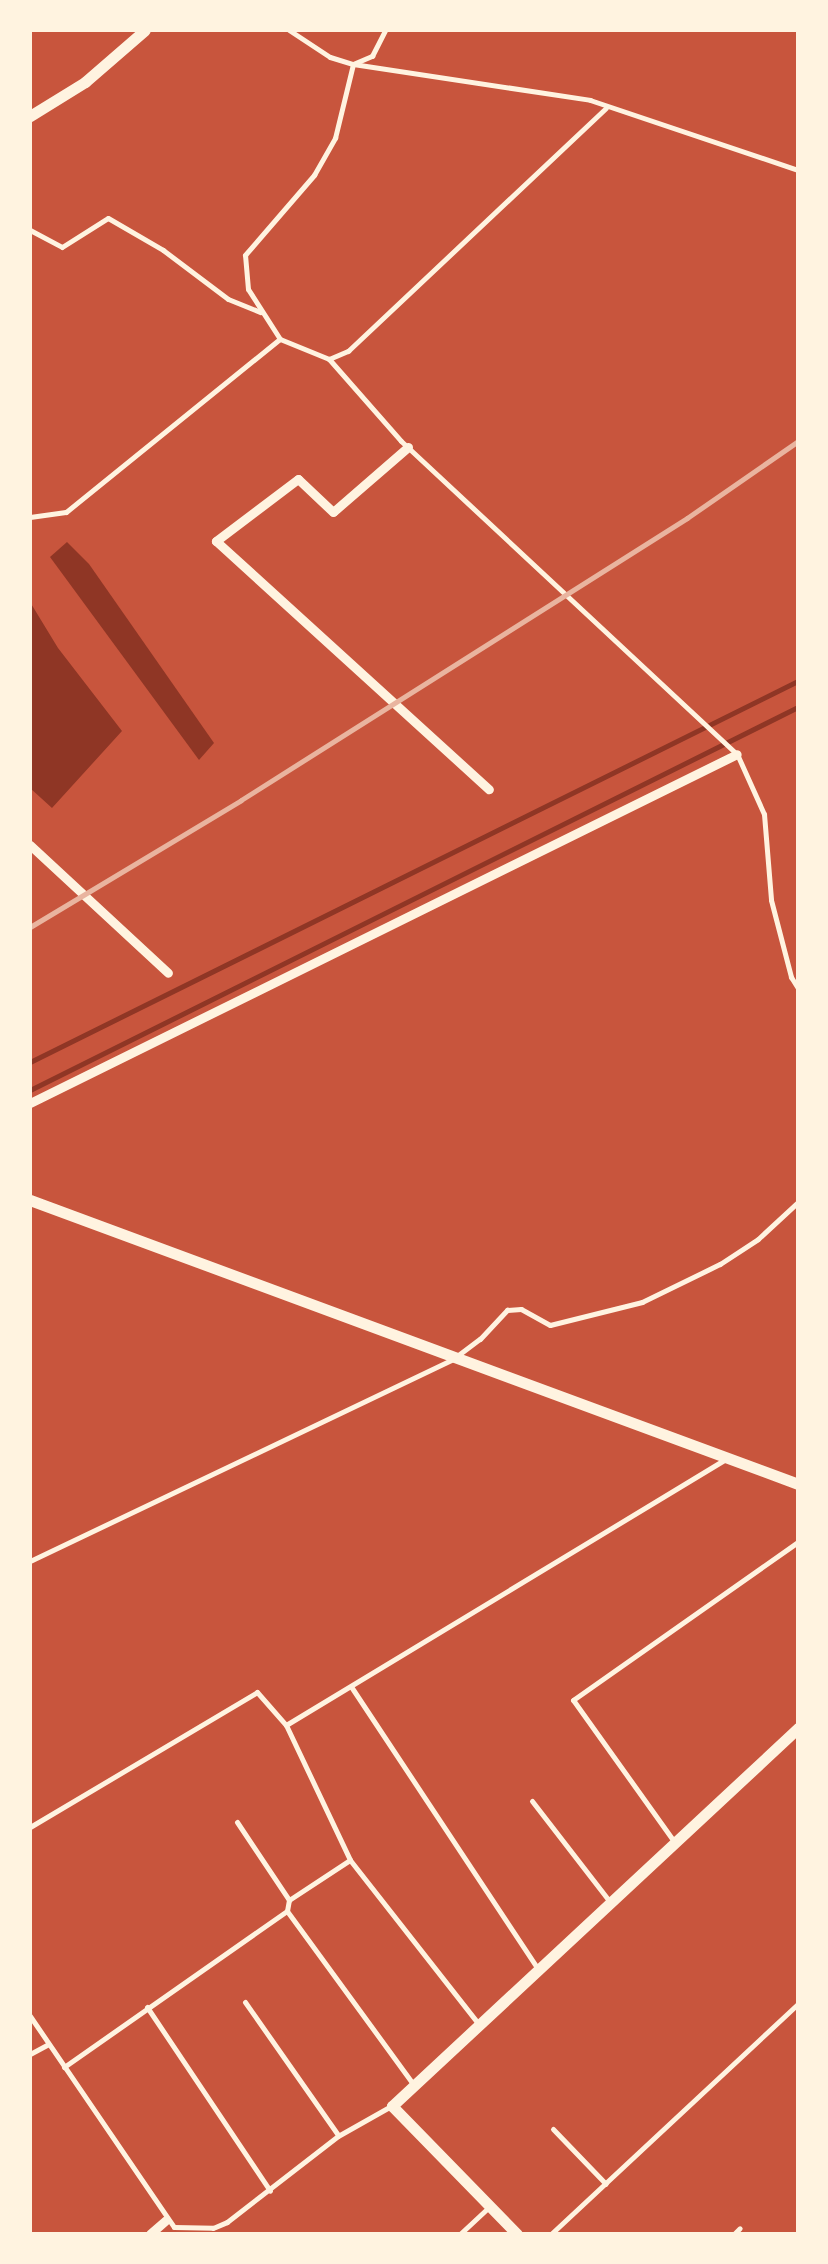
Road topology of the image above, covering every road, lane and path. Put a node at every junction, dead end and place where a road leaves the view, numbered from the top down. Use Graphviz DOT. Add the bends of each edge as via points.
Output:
graph roads {
  1 [pos="145,30"];
  2 [pos="289,30"];
  3 [pos="386,30"];
  4 [pos="354,64"];
  5 [pos="606,108"];
  6 [pos="30,116"];
  7 [pos="798,170"];
  8 [pos="30,230"];
  9 [pos="260,312"];
  10 [pos="280,338"];
  11 [pos="329,358"];
  12 [pos="408,447"];
  13 [pos="30,517"];
  14 [pos="734,751"];
  15 [pos="489,789"];
  16 [pos="30,845"];
  17 [pos="168,973"];
  18 [pos="798,988"];
  19 [pos="30,1103"];
  20 [pos="30,1200"];
  21 [pos="798,1202"];
  22 [pos="453,1359"];
  23 [pos="727,1458"];
  24 [pos="798,1484"];
  25 [pos="798,1542"];
  26 [pos="30,1561"];
  27 [pos="352,1688"];
  28 [pos="286,1725"];
  29 [pos="798,1728"];
  30 [pos="532,1802"];
  31 [pos="237,1822"];
  32 [pos="30,1826"];
  33 [pos="675,1843"];
  34 [pos="350,1860"];
  35 [pos="289,1900"];
  36 [pos="611,1903"];
  37 [pos="287,1911"];
  38 [pos="538,1969"];
  39 [pos="245,2002"];
  40 [pos="798,2004"];
  41 [pos="147,2007"];
  42 [pos="30,2016"];
  43 [pos="479,2024"];
  44 [pos="47,2045"];
  45 [pos="30,2054"];
  46 [pos="64,2067"];
  47 [pos="412,2084"];
  48 [pos="392,2106"];
  49 [pos="554,2129"];
  50 [pos="338,2136"];
  51 [pos="606,2184"];
  52 [pos="270,2191"];
  53 [pos="490,2208"];
  54 [pos="166,2220"];
  55 [pos="740,2228"];
  56 [pos="150,2234"];
  57 [pos="460,2234"];
  58 [pos="516,2234"];
  59 [pos="551,2234"];
  60 [pos="734,2234"];
  1 -- 6 [label="street" via="85,82"];
  2 -- 4 [label="lane"];
  3 -- 4 [label="lane" via="372,56"];
  4 -- 5 [label="lane" via="590,100"];
  4 -- 9 [label="lane" via="335,138 314,175 245,255 248,288"];
  5 -- 7 [label="lane"];
  5 -- 11 [label="lane" via="348,351"];
  8 -- 9 [label="lane" via="62,247 108,218 228,299"];
  9 -- 10 [label="lane"];
  10 -- 11 [label="lane"];
  10 -- 13 [label="lane" via="66,512"];
  11 -- 12 [label="lane"];
  12 -- 14 [label="lane"];
  12 -- 15 [label="street" via="334,512 298,478 216,540"];
  14 -- 18 [label="lane" via="764,814 771,900"];
  14 -- 19 [label="street"];
  16 -- 17 [label="street"];
  20 -- 22 [label="street"];
  21 -- 22 [label="lane" via="720,1264 642,1302 550,1325 521,1309 507,1310"];
  22 -- 23 [label="street"];
  22 -- 26 [label="lane"];
  23 -- 24 [label="street"];
  23 -- 27 [label="lane"];
  25 -- 33 [label="lane" via="573,1700"];
  27 -- 28 [label="lane"];
  27 -- 38 [label="lane"];
  28 -- 32 [label="lane" via="257,1692"];
  28 -- 34 [label="lane"];
  29 -- 33 [label="street"];
  30 -- 36 [label="lane"];
  31 -- 35 [label="lane"];
  33 -- 36 [label="street"];
  34 -- 35 [label="lane"];
  34 -- 43 [label="lane"];
  35 -- 37 [label="lane"];
  36 -- 38 [label="street"];
  37 -- 41 [label="lane"];
  37 -- 47 [label="lane"];
  38 -- 43 [label="street"];
  39 -- 50 [label="lane"];
  40 -- 51 [label="lane"];
  41 -- 46 [label="lane"];
  41 -- 52 [label="lane"];
  42 -- 44 [label="lane"];
  43 -- 47 [label="street"];
  44 -- 45 [label="lane"];
  44 -- 46 [label="lane"];
  46 -- 54 [label="lane"];
  47 -- 48 [label="street"];
  48 -- 50 [label="lane"];
  48 -- 53 [label="street"];
  49 -- 51 [label="lane"];
  50 -- 52 [label="lane"];
  51 -- 59 [label="lane"];
  52 -- 54 [label="lane" via="214,2228 174,2228"];
  53 -- 57 [label="lane"];
  53 -- 58 [label="street"];
  54 -- 56 [label="street"];
  55 -- 60 [label="lane"];
}
